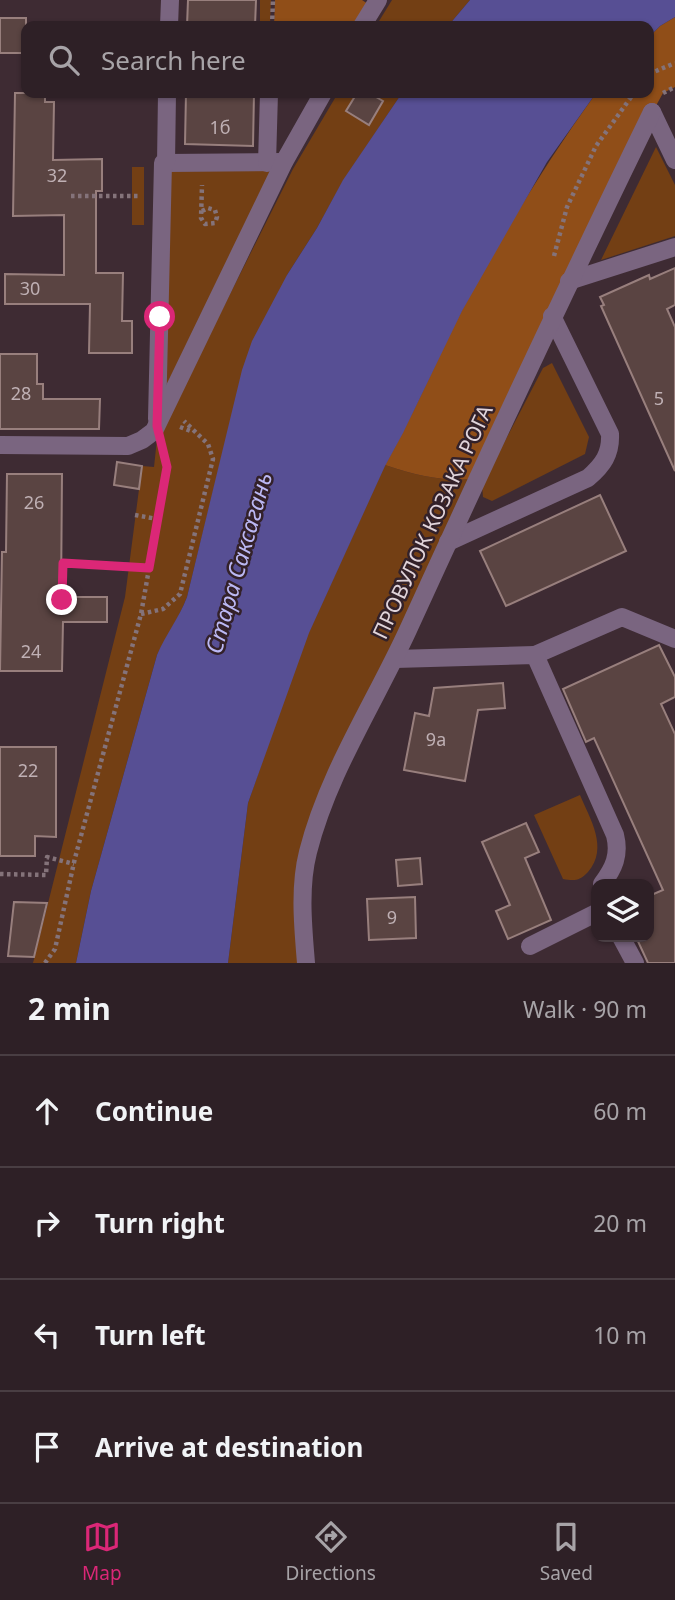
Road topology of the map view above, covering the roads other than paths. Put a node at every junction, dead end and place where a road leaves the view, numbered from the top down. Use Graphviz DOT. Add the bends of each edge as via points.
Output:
graph roads {
  1 [pos="170,0"];
  2 [pos="378,0"];
  3 [pos="169,21"];
  4 [pos="365,21"];
  5 [pos="167,98"];
  6 [pos="269,98"];
  7 [pos="320,98"];
  8 [pos="675,160"];
  9 [pos="275,162"];
  10 [pos="166,163"];
  11 [pos="675,247"];
  12 [pos="569,281"];
  13 [pos="555,311"];
  14 [pos="157,426"];
  15 [pos="0,445"];
  16 [pos="448,542"];
  17 [pos="675,639"];
  18 [pos="535,655"];
  19 [pos="395,659"];
  20 [pos="606,879"];
  21 [pos="591,916"];
  22 [pos="624,942"];
  23 [pos="530,946"];
  24 [pos="306,963"];
  25 [pos="635,963"];
  1 -- 3 [label="street"];
  2 -- 4 [label="street"];
  5 -- 10 [label="street"];
  6 -- 9 [label="street"];
  7 -- 9 [label="street"];
  8 -- 12 [label="street, ПРОВУЛОК КОЗАКА РОГА" via="652,113"];
  9 -- 10 [label="street"];
  9 -- 14 [label="street"];
  10 -- 14 [label="street"];
  11 -- 12 [label="street"];
  12 -- 13 [label="street, ПРОВУЛОК КОЗАКА РОГА"];
  13 -- 16 [label="street, ПРОВУЛОК КОЗАКА РОГА"];
  13 -- 16 [label="street" via="610,434 611,447 588,478"];
  14 -- 15 [label="street" via="128,446"];
  16 -- 19 [label="street, ПРОВУЛОК КОЗАКА РОГА"];
  17 -- 18 [label="street" via="622,617"];
  18 -- 19 [label="street"];
  18 -- 20 [label="street" via="615,835 614,868"];
  19 -- 24 [label="street, ПРОВУЛОК КОЗАКА РОГА" via="339,769 313,833 303,906"];
  21 -- 23 [label="street"];
  22 -- 25 [label="street"];
}
